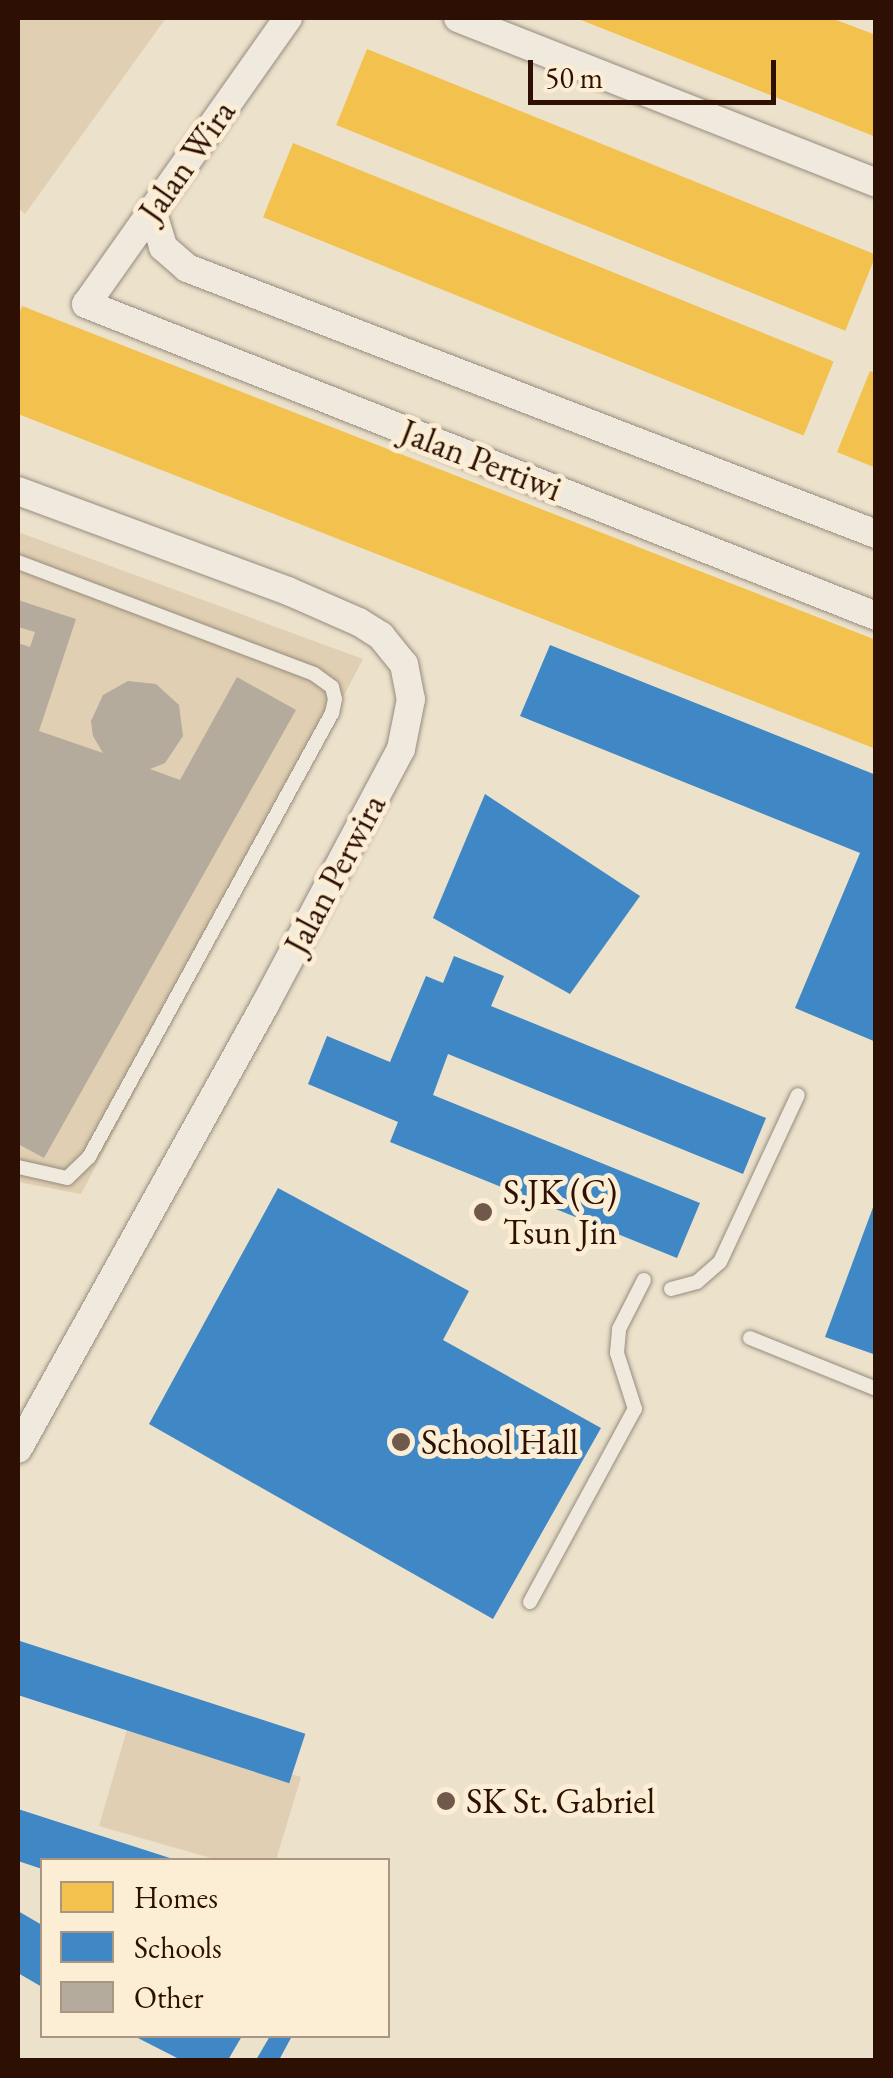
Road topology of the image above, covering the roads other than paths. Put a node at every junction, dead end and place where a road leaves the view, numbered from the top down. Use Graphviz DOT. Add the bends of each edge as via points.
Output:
graph roads {
  1 [pos="288,18"];
  2 [pos="458,18"];
  3 [pos="876,183"];
  4 [pos="152,210"];
  5 [pos="86,304"];
  6 [pos="18,491"];
  7 [pos="876,534"];
  8 [pos="18,562"];
  9 [pos="876,616"];
  10 [pos="798,1094"];
  11 [pos="18,1167"];
  12 [pos="644,1280"];
  13 [pos="671,1290"];
  14 [pos="750,1338"];
  15 [pos="876,1389"];
  16 [pos="18,1448"];
  17 [pos="530,1602"];
  1 -- 4 [label="street, Jalan Wira"];
  2 -- 3 [label="street"];
  4 -- 5 [label="street, Jalan Wira"];
  4 -- 7 [label="street" via="163,247 187,268"];
  5 -- 9 [label="street, Jalan Pertiwi"];
  6 -- 16 [label="street, Jalan Perwira" via="359,622 404,664 412,700 401,749"];
  8 -- 11 [label="lane" via="314,674 332,687 335,699 89,1156 67,1178"];
  10 -- 13 [label="lane" via="720,1262 697,1282"];
  12 -- 17 [label="lane" via="620,1330 617,1353 636,1409"];
  14 -- 15 [label="lane"];
}
